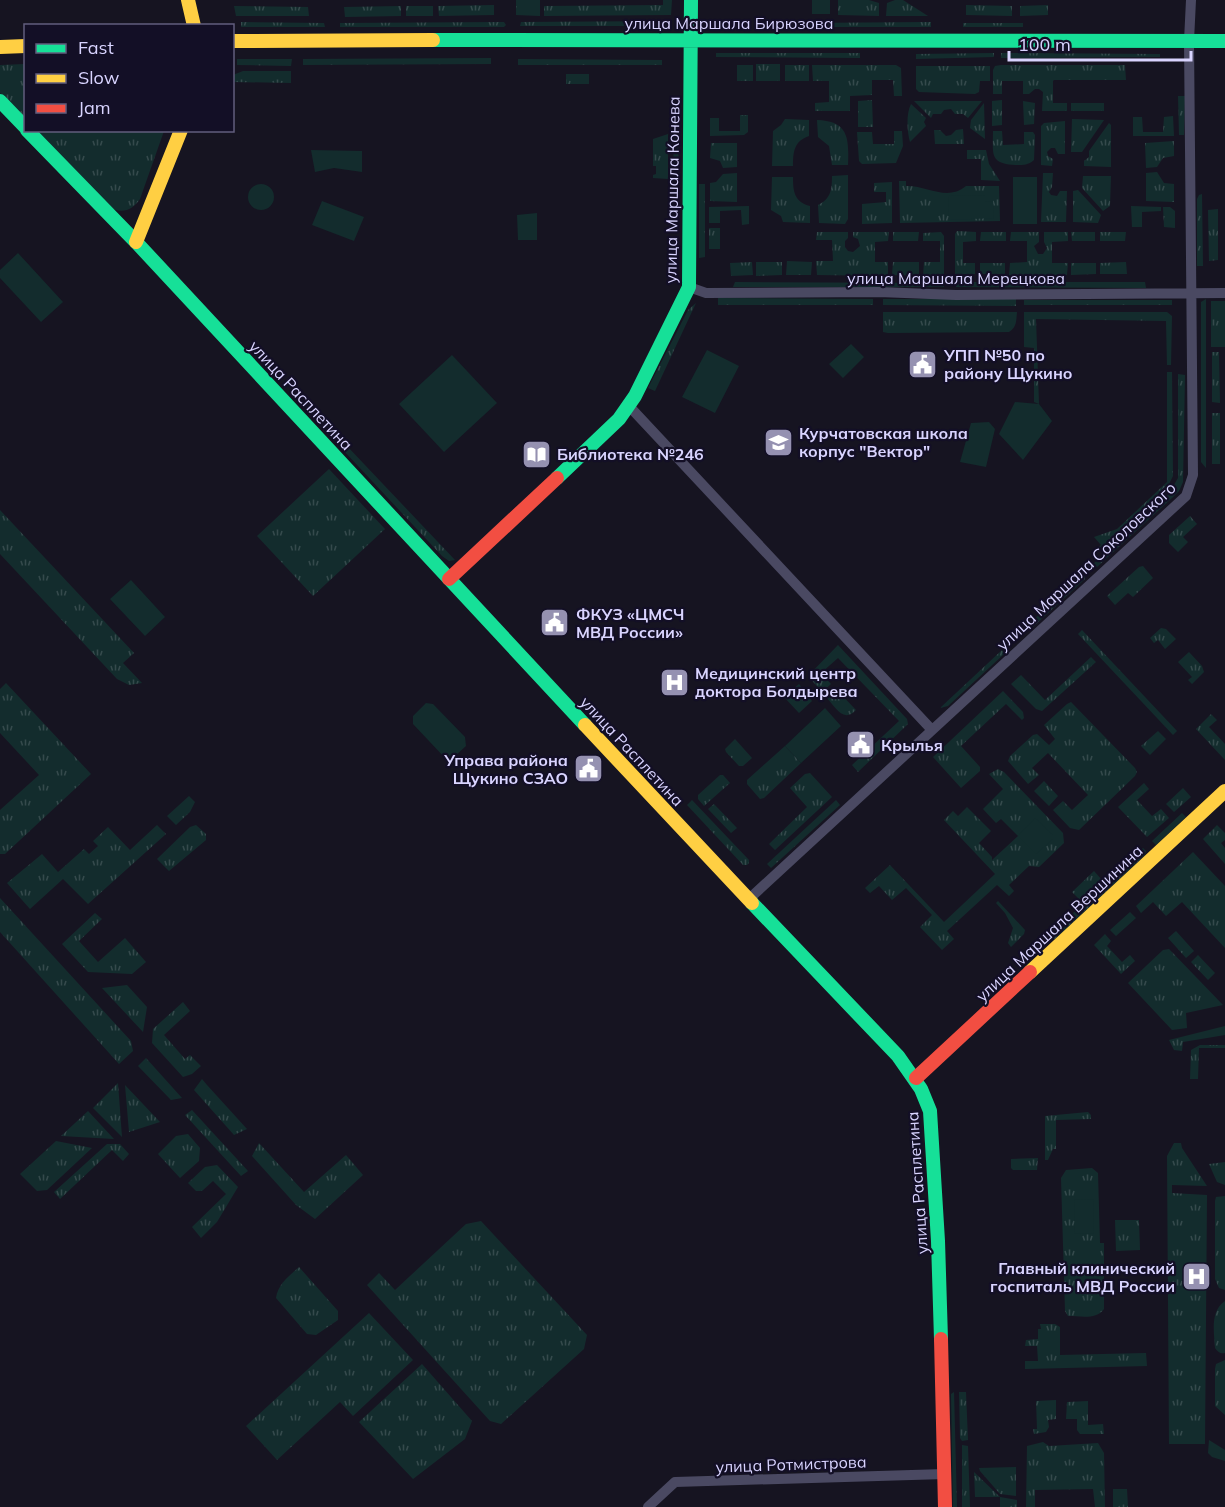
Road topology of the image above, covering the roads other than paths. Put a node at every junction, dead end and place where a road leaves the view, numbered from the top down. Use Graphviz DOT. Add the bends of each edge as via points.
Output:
graph roads {
  1 [pos="188,0"];
  2 [pos="691,0"];
  3 [pos="1191,0"];
  4 [pos="194,24"];
  5 [pos="691,40"];
  6 [pos="234,41"];
  7 [pos="1189,41"];
  8 [pos="1225,41"];
  9 [pos="24,46"];
  10 [pos="0,47"];
  11 [pos="0,101"];
  12 [pos="24,127"];
  13 [pos="29,132"];
  14 [pos="179,132"];
  15 [pos="136,242"];
  16 [pos="689,287"];
  17 [pos="1225,293"];
  18 [pos="1191,294"];
  19 [pos="629,406"];
  20 [pos="449,579"];
  21 [pos="932,730"];
  22 [pos="1225,790"];
  23 [pos="749,899"];
  24 [pos="916,1078"];
  25 [pos="945,1474"];
  26 [pos="648,1507"];
  27 [pos="945,1507"];
  1 -- 4 [label="street"];
  2 -- 5 [label="street, улица Маршала Конева"];
  3 -- 7 [label="street, улица Маршала Соколовского"];
  5 -- 6 [label="street, улица Маршала Бирюзова"];
  5 -- 7 [label="street, улица Маршала Бирюзова"];
  5 -- 16 [label="street, улица Маршала Конева"];
  7 -- 8 [label="street, улица Маршала Бирюзова"];
  7 -- 18 [label="street, улица Маршала Соколовского"];
  9 -- 10 [label="street"];
  11 -- 12 [label="street, улица Расплетина"];
  13 -- 15 [label="street, улица Расплетина"];
  14 -- 15 [label="street"];
  15 -- 20 [label="street, улица Расплетина"];
  16 -- 18 [label="street, улица Маршала Мерецкова" via="706,293"];
  16 -- 19 [label="street, улица Маршала Конева"];
  17 -- 18 [label="street, улица Маршала Мерецкова"];
  18 -- 21 [label="street, улица Маршала Соколовского" via="1193,475 1186,496"];
  19 -- 20 [label="street, улица Маршала Конева"];
  19 -- 21 [label="street"];
  20 -- 23 [label="street, улица Расплетина"];
  21 -- 23 [label="street, улица Маршала Соколовского"];
  22 -- 24 [label="street, улица Маршала Вершинина"];
  23 -- 24 [label="street, улица Расплетина"];
  24 -- 25 [label="street, улица Расплетина" via="930,1111"];
  25 -- 26 [label="street, улица Ротмистрова" via="675,1482"];
  25 -- 27 [label="street, улица Расплетина"];
}
